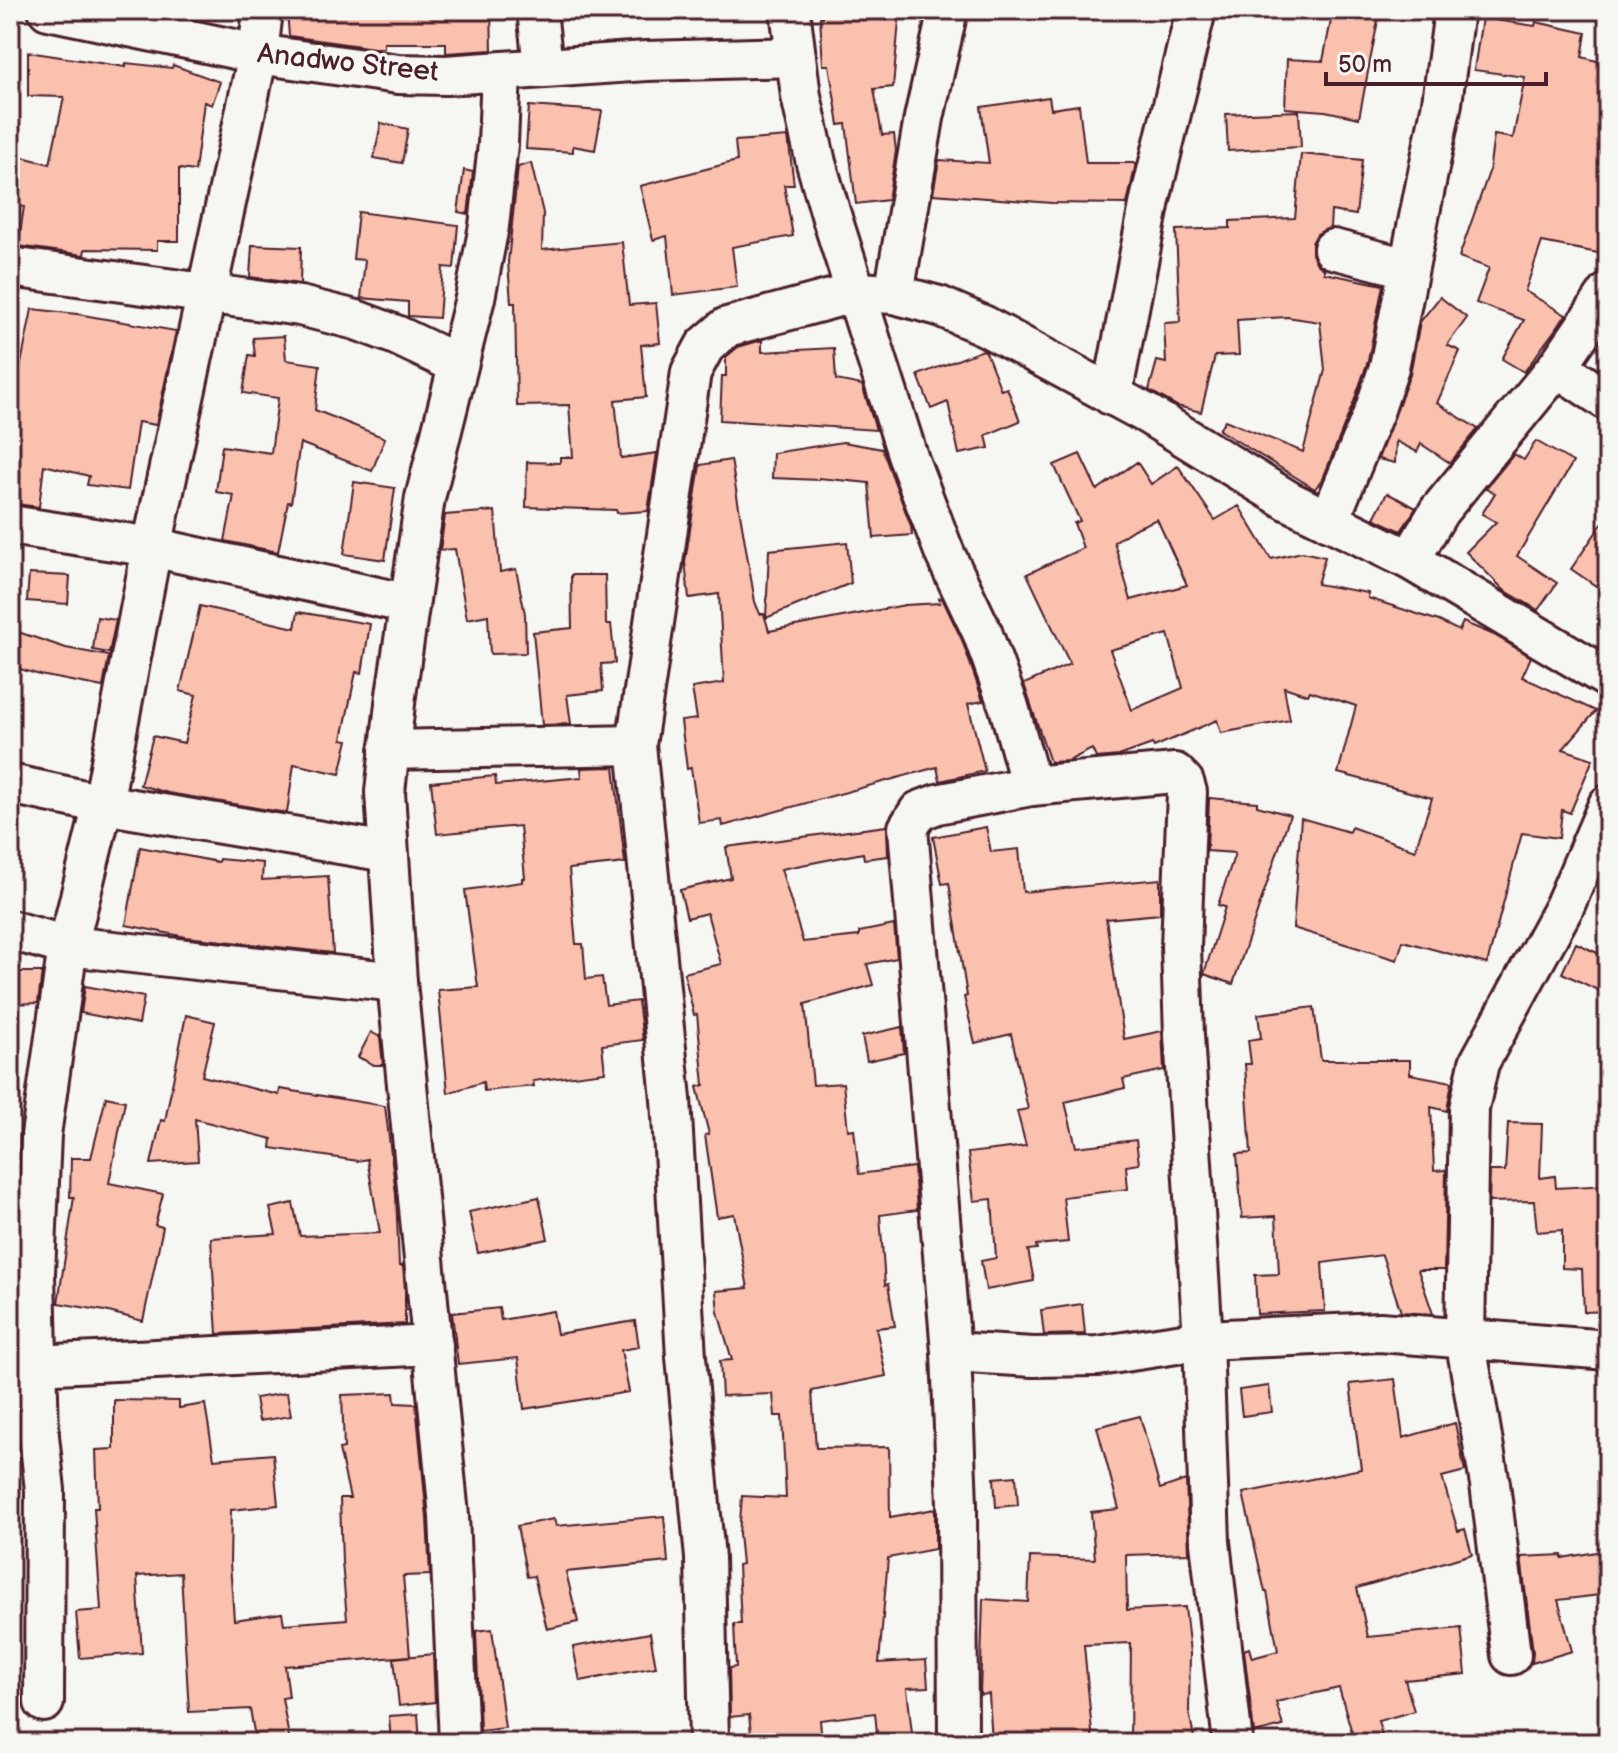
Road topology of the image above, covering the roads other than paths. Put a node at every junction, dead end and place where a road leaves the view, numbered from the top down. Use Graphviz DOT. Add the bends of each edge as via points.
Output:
graph roads {
  1 [pos="48,10"];
  2 [pos="263,10"];
  3 [pos="537,10"];
  4 [pos="790,10"];
  5 [pos="948,10"];
  6 [pos="1196,10"];
  7 [pos="1454,10"];
  8 [pos="258,54"];
  9 [pos="796,57"];
  10 [pos="543,67"];
  11 [pos="501,72"];
  12 [pos="1333,249"];
  13 [pos="10,267"];
  14 [pos="1407,268"];
  15 [pos="206,292"];
  16 [pos="857,292"];
  17 [pos="1608,293"];
  18 [pos="894,294"];
  19 [pos="457,364"];
  20 [pos="1557,367"];
  21 [pos="1112,396"];
  22 [pos="1608,401"];
  23 [pos="1329,521"];
  24 [pos="10,525"];
  25 [pos="152,547"];
  26 [pos="1410,560"];
  27 [pos="409,604"];
  28 [pos="1608,678"];
  29 [pos="636,745"];
  30 [pos="389,750"];
  31 [pos="10,784"];
  32 [pos="1031,786"];
  33 [pos="103,804"];
  34 [pos="1608,805"];
  35 [pos="387,852"];
  36 [pos="10,930"];
  37 [pos="68,946"];
  38 [pos="397,982"];
  39 [pos="24,1208"];
  40 [pos="1465,1338"];
  41 [pos="1203,1340"];
  42 [pos="433,1345"];
  43 [pos="1608,1350"];
  44 [pos="951,1352"];
  45 [pos="36,1365"];
  46 [pos="1511,1655"];
  47 [pos="44,1702"];
  48 [pos="459,1743"];
  49 [pos="709,1743"];
  50 [pos="958,1743"];
  51 [pos="1233,1743"];
  1 -- 8 [label="street, Anadwo Street"];
  2 -- 8 [label="street"];
  3 -- 10 [label="street"];
  4 -- 9 [label="street"];
  5 -- 18 [label="street"];
  6 -- 21 [label="street" via="1150,200"];
  7 -- 14 [label="street" via="1442,103"];
  8 -- 11 [label="street, Anadwo Street" via="398,74"];
  8 -- 15 [label="street"];
  9 -- 10 [label="street, Anadwo Street"];
  9 -- 16 [label="street" via="816,163"];
  10 -- 11 [label="street, Anadwo Street"];
  11 -- 19 [label="street" via="489,226"];
  12 -- 14 [label="street"];
  13 -- 15 [label="street"];
  14 -- 23 [label="street" via="1389,367"];
  15 -- 19 [label="street" via="356,320"];
  15 -- 25 [label="street"];
  16 -- 18 [label="street"];
  16 -- 29 [label="street" via="727,327 705,346 691,372"];
  16 -- 32 [label="street" via="909,460 982,632"];
  17 -- 20 [label="street"];
  18 -- 21 [label="street" via="985,326"];
  19 -- 27 [label="street" via="425,498"];
  20 -- 22 [label="street"];
  20 -- 26 [label="street" via="1439,511"];
  21 -- 23 [label="street"];
  23 -- 26 [label="street"];
  24 -- 25 [label="street"];
  25 -- 27 [label="street"];
  25 -- 33 [label="street"];
  26 -- 28 [label="street"];
  27 -- 30 [label="street"];
  29 -- 30 [label="street"];
  29 -- 49 [label="street" via="671,1099 686,1357 705,1558"];
  30 -- 35 [label="street"];
  31 -- 33 [label="street"];
  32 -- 41 [label="street" via="1175,773 1184,782 1181,947"];
  32 -- 44 [label="street" via="937,804 919,811 908,828"];
  33 -- 35 [label="street"];
  33 -- 37 [label="street"];
  34 -- 40 [label="street" via="1564,907 1479,1063 1469,1109"];
  35 -- 38 [label="street"];
  36 -- 37 [label="street"];
  37 -- 38 [label="street"];
  37 -- 39 [label="street" via="41,1135"];
  38 -- 42 [label="street"];
  39 -- 45 [label="street" via="35,1273"];
  40 -- 41 [label="street" via="1380,1332"];
  40 -- 43 [label="street"];
  40 -- 46 [label="street"];
  41 -- 44 [label="street" via="1098,1356"];
  41 -- 51 [label="street" via="1210,1542"];
  42 -- 45 [label="street"];
  42 -- 48 [label="street" via="449,1516"];
  44 -- 50 [label="street"];
  45 -- 47 [label="street" via="45,1490"];
}
